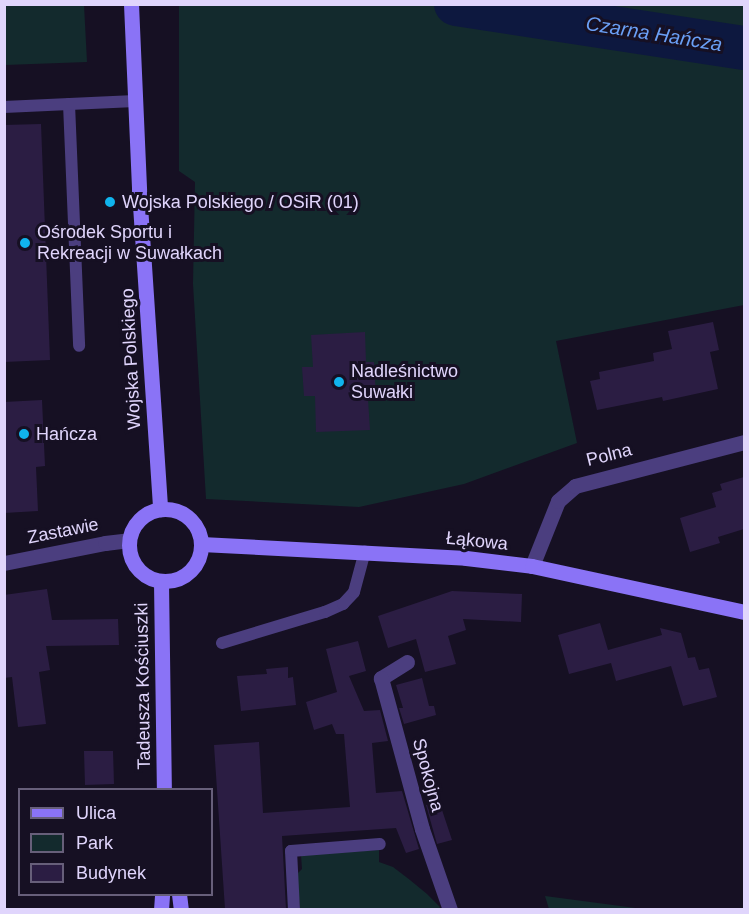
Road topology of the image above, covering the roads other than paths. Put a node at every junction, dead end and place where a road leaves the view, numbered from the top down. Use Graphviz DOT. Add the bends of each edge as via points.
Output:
graph roads {
  1 [pos="131,4"];
  2 [pos="135,101"];
  3 [pos="69,104"];
  4 [pos="4,106"];
  5 [pos="80,346"];
  6 [pos="744,442"];
  7 [pos="160,509"];
  8 [pos="129,540"];
  9 [pos="201,544"];
  10 [pos="365,551"];
  11 [pos="4,563"];
  12 [pos="532,566"];
  13 [pos="161,582"];
  14 [pos="744,612"];
  15 [pos="222,643"];
  16 [pos="407,662"];
  17 [pos="164,786"];
  18 [pos="381,844"];
  19 [pos="294,909"];
  20 [pos="450,909"];
  1 -- 2 [label="street, Wojska Polskiego"];
  2 -- 3 [label="lane"];
  2 -- 7 [label="street, Wojska Polskiego"];
  3 -- 4 [label="lane"];
  3 -- 5 [label="lane"];
  6 -- 12 [label="street, Polna" via="574,486 558,501"];
  7 -- 8 [label="street" via="140,519"];
  7 -- 9 [label="street" via="186,516 195,525"];
  8 -- 11 [label="street, Zastawie"];
  8 -- 13 [label="street" via="133,564 140,573"];
  9 -- 10 [label="street, Łąkowa"];
  9 -- 13 [label="street" via="192,570 183,577"];
  10 -- 12 [label="street, Łąkowa"];
  10 -- 15 [label="lane" via="354,592 343,604"];
  12 -- 14 [label="street, Łąkowa"];
  13 -- 17 [label="street, Tadeusza Kościuszki"];
  16 -- 20 [label="street, Spokojna" via="381,678 422,830"];
  18 -- 19 [label="lane" via="291,851"];
}
